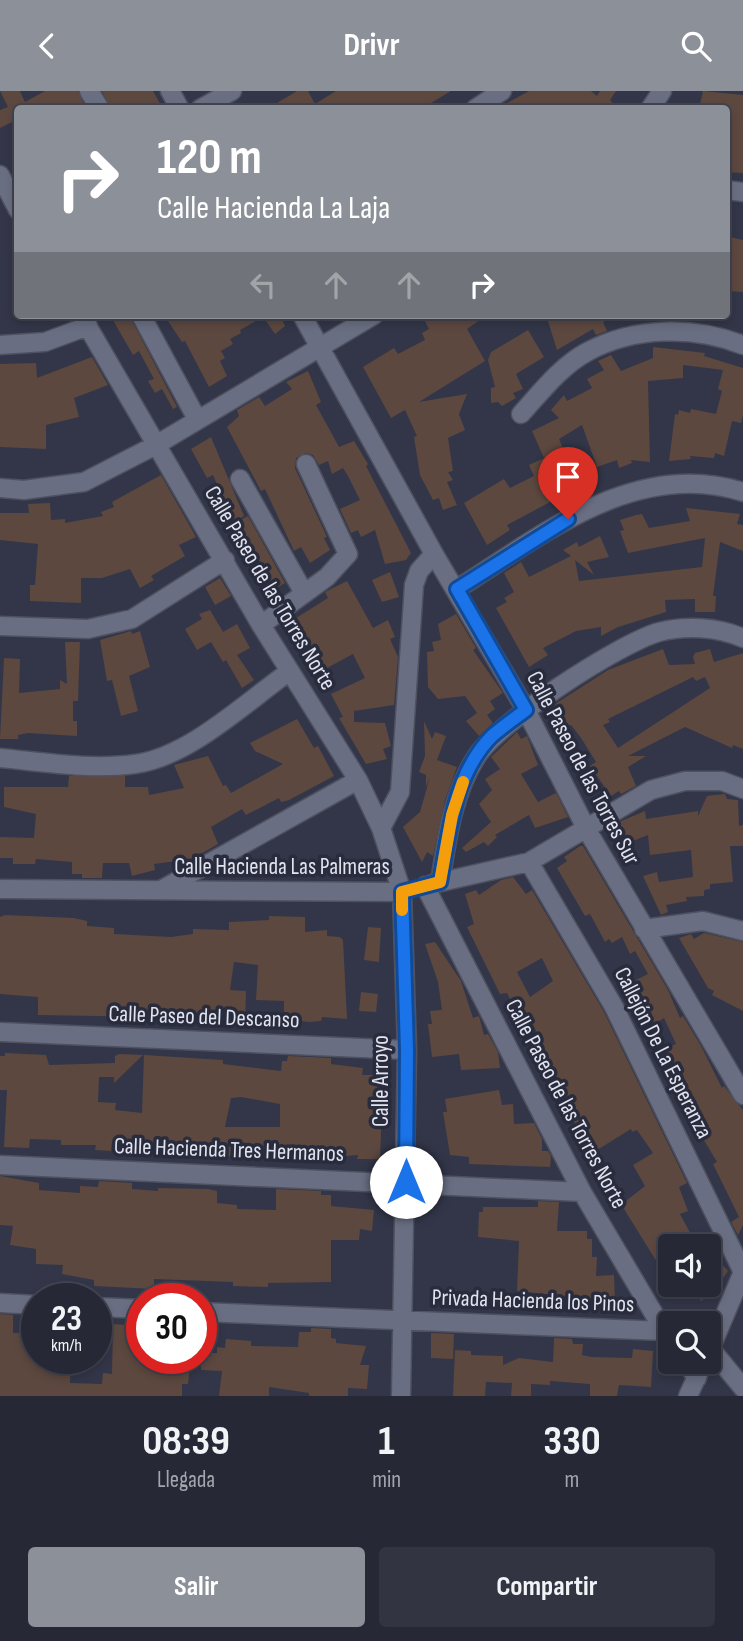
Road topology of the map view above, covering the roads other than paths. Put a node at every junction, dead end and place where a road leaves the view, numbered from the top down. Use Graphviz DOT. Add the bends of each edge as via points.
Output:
graph roads {
  1 [pos="232,91"];
  2 [pos="502,91"];
  3 [pos="207,105"];
  4 [pos="481,105"];
  5 [pos="0,174"];
  6 [pos="12,204"];
  7 [pos="143,319"];
  8 [pos="304,319"];
  9 [pos="367,319"];
  10 [pos="84,321"];
  11 [pos="0,345"];
  12 [pos="743,345"];
  13 [pos="319,346"];
  14 [pos="521,414"];
  15 [pos="197,419"];
  16 [pos="156,445"];
  17 [pos="306,464"];
  18 [pos="240,479"];
  19 [pos="0,488"];
  20 [pos="743,492"];
  21 [pos="434,554"];
  22 [pos="225,561"];
  23 [pos="457,589"];
  24 [pos="304,593"];
  25 [pos="261,625"];
  26 [pos="0,626"];
  27 [pos="743,638"];
  28 [pos="290,671"];
  29 [pos="526,710"];
  30 [pos="0,758"];
  31 [pos="358,781"];
  32 [pos="743,789"];
  33 [pos="381,828"];
  34 [pos="587,830"];
  35 [pos="529,862"];
  36 [pos="433,884"];
  37 [pos="0,889"];
  38 [pos="161,891"];
  39 [pos="402,892"];
  40 [pos="644,929"];
  41 [pos="743,931"];
  42 [pos="0,1033"];
  43 [pos="407,1050"];
  44 [pos="743,1095"];
  45 [pos="0,1165"];
  46 [pos="406,1182"];
  47 [pos="582,1192"];
  48 [pos="743,1272"];
  49 [pos="0,1303"];
  50 [pos="21,1304"];
  51 [pos="217,1313"];
  52 [pos="401,1321"];
  53 [pos="658,1321"];
  54 [pos="721,1323"];
  55 [pos="658,1335"];
  56 [pos="721,1372"];
  57 [pos="698,1374"];
  58 [pos="743,1388"];
  59 [pos="401,1396"];
  60 [pos="688,1396"];
  1 -- 3 [label="street"];
  2 -- 4 [label="street"];
  5 -- 6 [label="street"];
  7 -- 15 [label="street"];
  8 -- 13 [label="street, Calle Paseo de las Torres Sur"];
  9 -- 13 [label="street"];
  10 -- 11 [label="street" via="46,342"];
  10 -- 16 [label="street, Calle Paseo de las Torres Norte"];
  12 -- 14 [label="street" via="721,337 667,330 625,337 587,352 557,375"];
  13 -- 15 [label="street"];
  13 -- 21 [label="street, Calle Paseo de las Torres Sur"];
  15 -- 16 [label="street"];
  16 -- 19 [label="street" via="84,482 24,490"];
  16 -- 22 [label="street, Calle Paseo de las Torres Norte"];
  17 -- 24 [label="street" via="348,554"];
  18 -- 24 [label="street"];
  20 -- 23 [label="street" via="695,483 650,486 610,499 568,519"];
  21 -- 23 [label="street, Calle Paseo de las Torres Sur"];
  21 -- 33 [label="street" via="414,585 400,792"];
  22 -- 25 [label="street, Calle Paseo de las Torres Norte"];
  22 -- 26 [label="street" via="132,619 88,629"];
  23 -- 29 [label="street, Calle Paseo de las Torres Sur"];
  24 -- 25 [label="street"];
  25 -- 28 [label="street, Calle Paseo de las Torres Norte"];
  27 -- 29 [label="street" via="695,628 659,632 617,651"];
  28 -- 30 [label="street" via="179,750 135,764"];
  28 -- 31 [label="street, Calle Paseo de las Torres Norte"];
  29 -- 34 [label="street, Calle Paseo de las Torres Sur"];
  29 -- 36 [label="street" via="491,737 475,758 452,815"];
  31 -- 33 [label="street, Calle Paseo de las Torres Norte"];
  31 -- 38 [label="street, Calle Hacienda Las Palmeras"];
  32 -- 34 [label="street, Calle Hacienda Las Palmeras" via="722,781 685,781 651,790"];
  33 -- 39 [label="street, Calle Paseo de las Torres Norte"];
  34 -- 35 [label="street, Calle Hacienda Las Palmeras"];
  34 -- 40 [label="street, Calle Paseo de las Torres Sur"];
  35 -- 36 [label="street, Calle Hacienda Las Palmeras"];
  35 -- 48 [label="street, Callejón De La Esperanza" via="614,1007"];
  36 -- 39 [label="street, Calle Hacienda Las Palmeras"];
  36 -- 47 [label="street, Calle Paseo de las Torres Norte"];
  37 -- 38 [label="street, Calle Hacienda Las Palmeras"];
  38 -- 39 [label="street, Calle Hacienda Las Palmeras"];
  39 -- 43 [label="street, Calle Arroyo"];
  40 -- 41 [label="street" via="703,921"];
  40 -- 44 [label="street, Calle Paseo de las Torres Sur"];
  42 -- 43 [label="street, Calle Paseo del Descanso"];
  43 -- 46 [label="street, Calle Arroyo"];
  45 -- 46 [label="street, Calle Hacienda Tres Hermanos"];
  46 -- 47 [label="street, Calle Hacienda Tres Hermanos"];
  46 -- 52 [label="street, Calle Arroyo"];
  47 -- 53 [label="street, Calle Paseo de las Torres Norte"];
  48 -- 54 [label="street"];
  49 -- 50 [label="street"];
  51 -- 52 [label="street, Privada Hacienda los Pinos"];
  52 -- 55 [label="street, Privada Hacienda los Pinos"];
  52 -- 59 [label="street, Calle Arroyo"];
  56 -- 58 [label="street"];
  57 -- 60 [label="street"];
}
